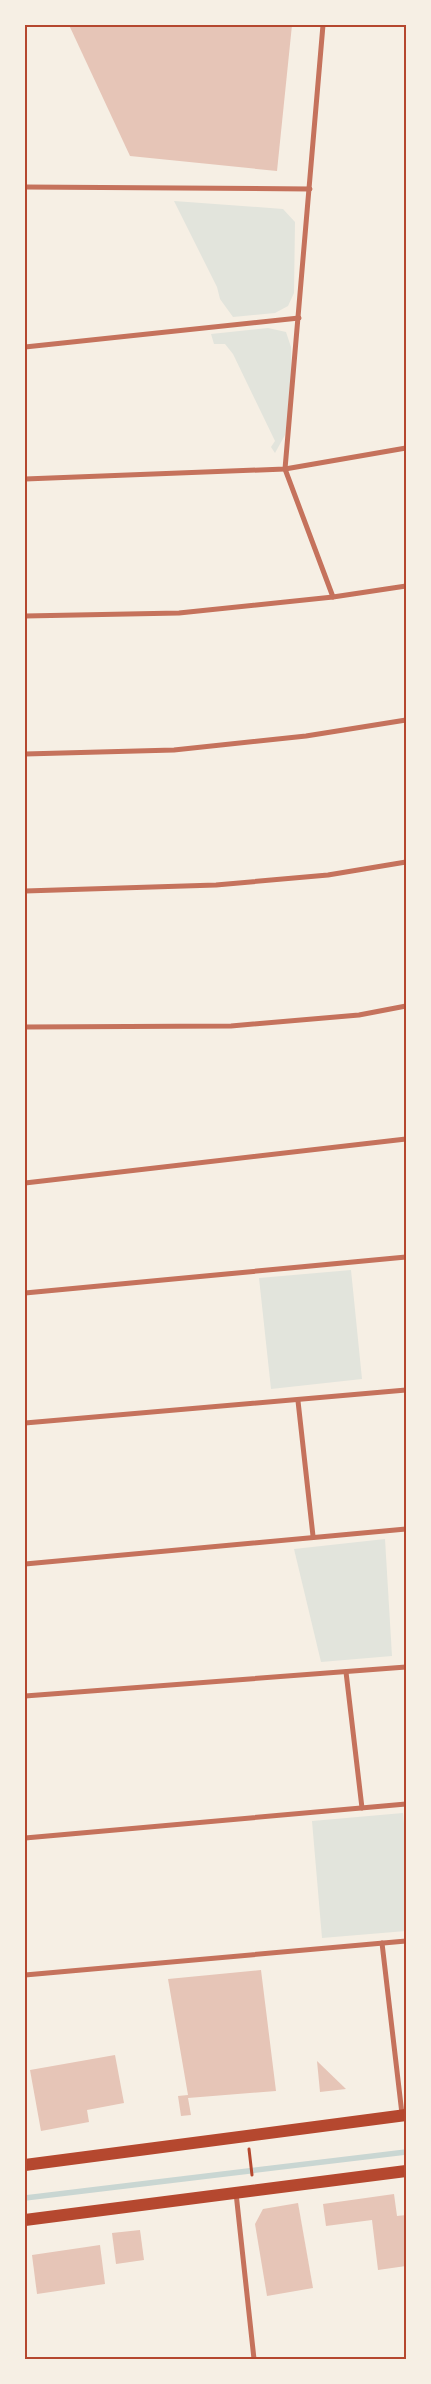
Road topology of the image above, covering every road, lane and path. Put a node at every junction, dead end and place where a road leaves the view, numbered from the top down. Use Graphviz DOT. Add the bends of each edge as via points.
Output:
graph roads {
  1 [pos="323,25"];
  2 [pos="25,187"];
  3 [pos="310,189"];
  4 [pos="299,318"];
  5 [pos="25,347"];
  6 [pos="406,448"];
  7 [pos="284,469"];
  8 [pos="25,479"];
  9 [pos="406,586"];
  10 [pos="333,597"];
  11 [pos="25,616"];
  12 [pos="406,720"];
  13 [pos="25,754"];
  14 [pos="406,862"];
  15 [pos="25,891"];
  16 [pos="406,1006"];
  17 [pos="25,1027"];
  18 [pos="406,1139"];
  19 [pos="25,1184"];
  20 [pos="406,1257"];
  21 [pos="25,1293"];
  22 [pos="406,1390"];
  23 [pos="298,1401"];
  24 [pos="25,1423"];
  25 [pos="406,1529"];
  26 [pos="313,1536"];
  27 [pos="25,1564"];
  28 [pos="406,1667"];
  29 [pos="346,1672"];
  30 [pos="25,1696"];
  31 [pos="406,1804"];
  32 [pos="362,1808"];
  33 [pos="25,1838"];
  34 [pos="406,1941"];
  35 [pos="382,1943"];
  36 [pos="25,1975"];
  37 [pos="404,2115"];
  38 [pos="250,2160"];
  39 [pos="25,2165"];
  40 [pos="406,2171"];
  41 [pos="253,2178"];
  42 [pos="236,2193"];
  43 [pos="25,2220"];
  44 [pos="254,2359"];
  1 -- 3 [label="street"];
  2 -- 3 [label="street"];
  3 -- 4 [label="street"];
  4 -- 5 [label="street"];
  4 -- 7 [label="street"];
  6 -- 7 [label="street"];
  7 -- 8 [label="street"];
  7 -- 10 [label="street"];
  9 -- 10 [label="street"];
  10 -- 11 [label="street" via="179,613"];
  12 -- 13 [label="street" via="306,736 174,750"];
  14 -- 15 [label="street" via="328,875 216,885"];
  16 -- 17 [label="street" via="358,1015 230,1026"];
  18 -- 19 [label="street"];
  20 -- 21 [label="street"];
  22 -- 23 [label="street"];
  23 -- 24 [label="street"];
  23 -- 26 [label="street"];
  25 -- 26 [label="street"];
  26 -- 27 [label="street"];
  28 -- 29 [label="street"];
  29 -- 30 [label="street"];
  29 -- 32 [label="street"];
  31 -- 32 [label="street"];
  32 -- 33 [label="street"];
  34 -- 35 [label="street"];
  35 -- 36 [label="street"];
  35 -- 37 [label="street"];
  37 -- 39 [label="main road"];
  38 -- 41 [label="path"];
  40 -- 42 [label="main road"];
  42 -- 43 [label="main road"];
  42 -- 44 [label="street"];
}
